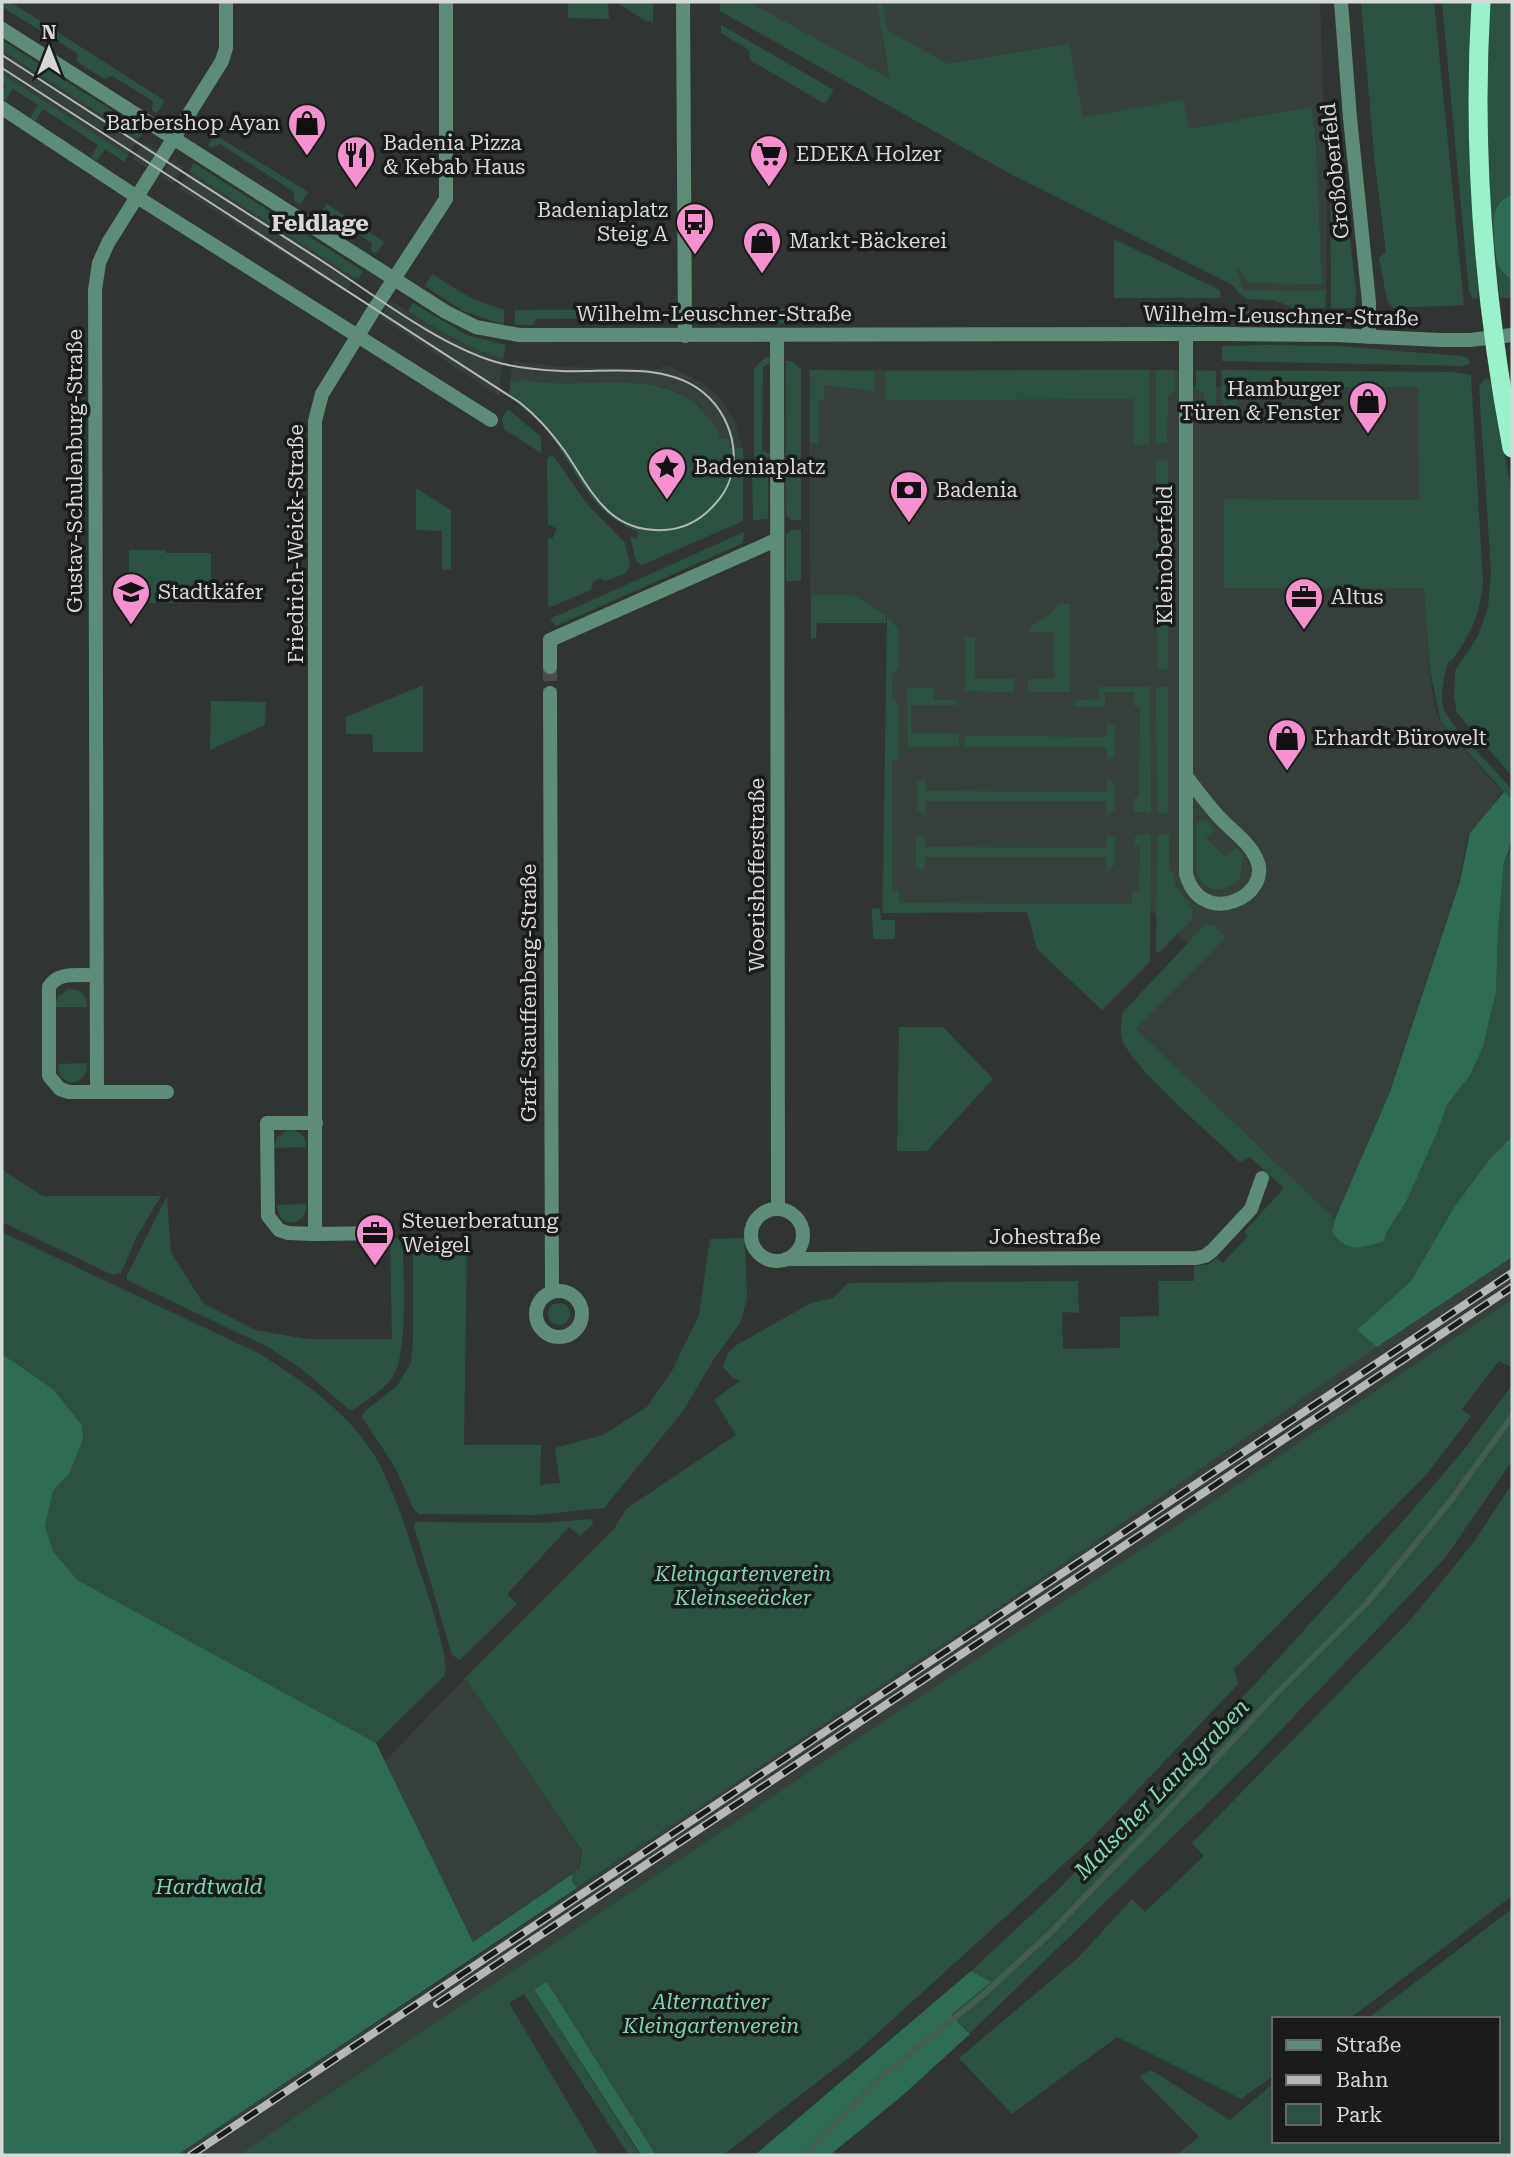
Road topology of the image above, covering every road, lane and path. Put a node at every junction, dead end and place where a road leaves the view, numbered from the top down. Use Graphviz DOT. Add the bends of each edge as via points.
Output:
graph roads {
  1 [pos="226,2"];
  2 [pos="446,2"];
  3 [pos="683,2"];
  4 [pos="1341,2"];
  5 [pos="1481,2"];
  6 [pos="2,29"];
  7 [pos="2,108"];
  8 [pos="174,138"];
  9 [pos="137,197"];
  10 [pos="393,280"];
  11 [pos="358,335"];
  12 [pos="1186,335"];
  13 [pos="685,336"];
  14 [pos="777,336"];
  15 [pos="1503,336"];
  16 [pos="1369,337"];
  17 [pos="491,420"];
  18 [pos="1512,448"];
  19 [pos="776,540"];
  20 [pos="550,667"];
  21 [pos="550,693"];
  22 [pos="1186,776"];
  23 [pos="95,975"];
  24 [pos="97,1091"];
  25 [pos="167,1091"];
  26 [pos="316,1123"];
  27 [pos="1262,1178"];
  28 [pos="778,1209"];
  29 [pos="386,1233"];
  30 [pos="315,1234"];
  31 [pos="786,1259"];
  32 [pos="552,1292"];
  1 -- 8 [label="street, Gustav-Schulenburg-Straße" via="222,61"];
  2 -- 10 [label="street, Friedrich-Weick-Straße" via="447,195"];
  3 -- 13 [label="street"];
  4 -- 16 [label="street, Großoberfeld"];
  5 -- 15 [label="highway" via="1478,129 1488,293"];
  6 -- 8 [label="street, Wilhelm-Leuschner-Straße"];
  7 -- 9 [label="street"];
  8 -- 9 [label="street, Gustav-Schulenburg-Straße"];
  8 -- 10 [label="street, Wilhelm-Leuschner-Straße"];
  9 -- 11 [label="street"];
  9 -- 23 [label="street, Gustav-Schulenburg-Straße" via="108,243 95,290"];
  10 -- 11 [label="street, Friedrich-Weick-Straße"];
  10 -- 13 [label="street, Wilhelm-Leuschner-Straße" via="460,321 493,332"];
  11 -- 17 [label="street"];
  11 -- 26 [label="street, Friedrich-Weick-Straße" via="322,394 314,437"];
  12 -- 14 [label="street, Wilhelm-Leuschner-Straße"];
  12 -- 16 [label="street, Wilhelm-Leuschner-Straße"];
  12 -- 22 [label="street, Kleinoberfeld"];
  13 -- 14 [label="street, Wilhelm-Leuschner-Straße"];
  14 -- 19 [label="street"];
  15 -- 16 [label="street, Wilhelm-Leuschner-Straße" via="1440,340"];
  15 -- 18 [label="highway"];
  19 -- 20 [label="street" via="550,640"];
  19 -- 28 [label="street, Woerishofferstraße"];
  21 -- 32 [label="street, Graf-Stauffenberg-Straße"];
  22 -- 22 [label="street, Kleinoberfeld" via="1188,882 1204,900 1231,903 1255,883 1256,857"];
  23 -- 24 [label="street, Gustav-Schulenburg-Straße"];
  23 -- 24 [label="street" via="62,976 48,987 47,1068 60,1090"];
  24 -- 25 [label="street"];
  26 -- 30 [label="street, Friedrich-Weick-Straße"];
  26 -- 30 [label="street" via="267,1123 266,1205 279,1230"];
  27 -- 31 [label="street, Johestraße" via="1251,1209 1212,1251 1196,1258"];
  28 -- 31 [label="street" via="797,1218 803,1233 802,1243"];
  28 -- 31 [label="street" via="758,1218 752,1242 769,1259"];
  29 -- 30 [label="street"];
}
